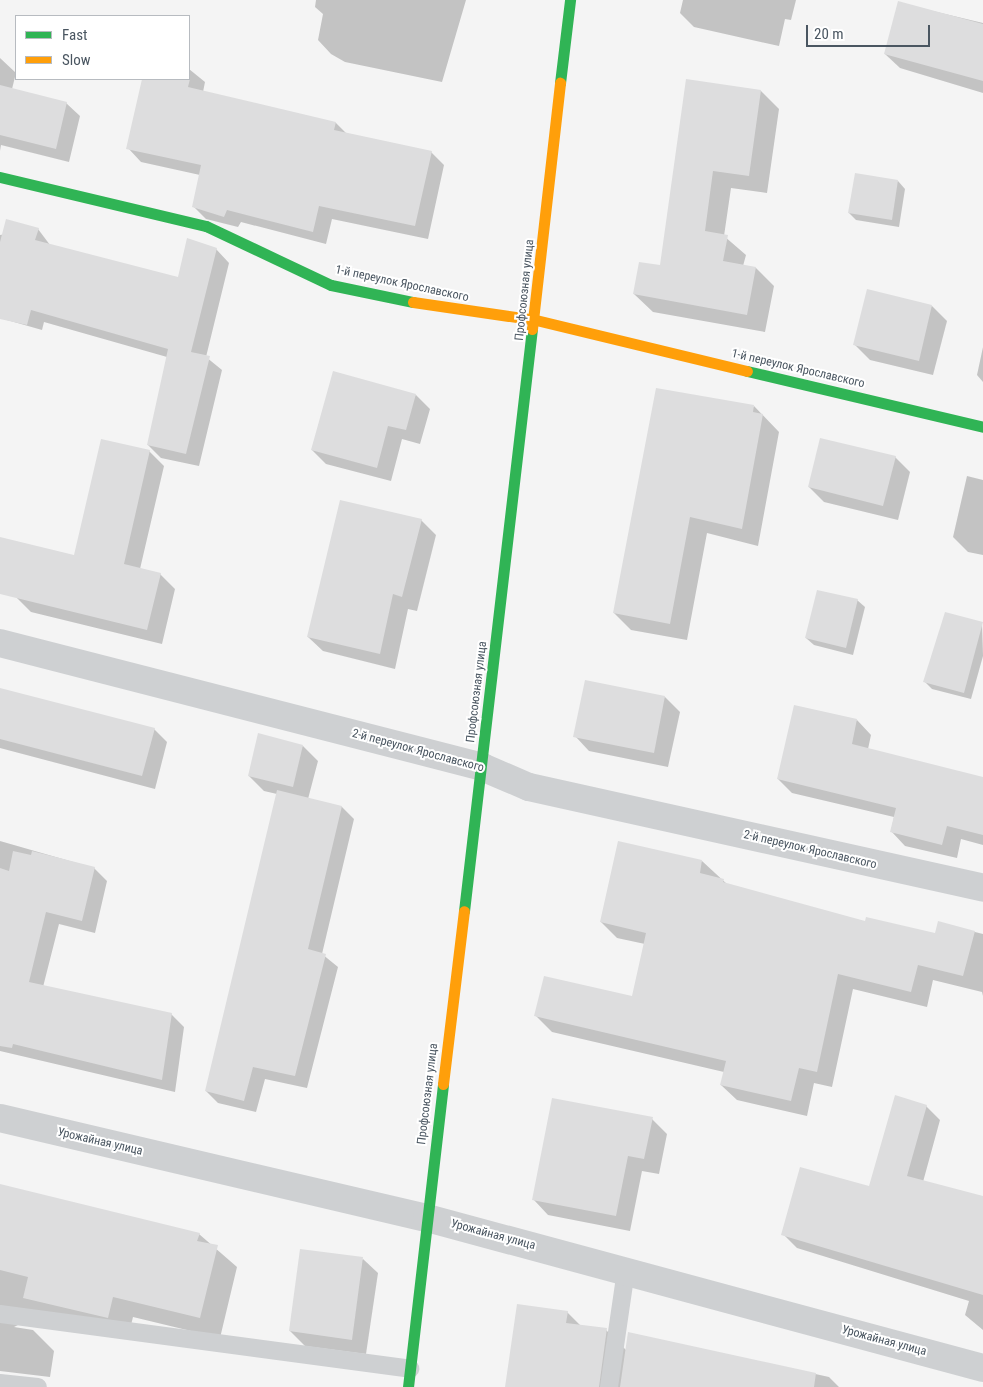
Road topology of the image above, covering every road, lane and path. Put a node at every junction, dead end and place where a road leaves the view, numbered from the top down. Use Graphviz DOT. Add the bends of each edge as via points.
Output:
graph roads {
  1 [pos="570,0"];
  2 [pos="0,177"];
  3 [pos="536,320"];
  4 [pos="983,427"];
  5 [pos="0,643"];
  6 [pos="482,767"];
  7 [pos="983,888"];
  8 [pos="0,1118"];
  9 [pos="427,1218"];
  10 [pos="626,1270"];
  11 [pos="0,1314"];
  12 [pos="983,1368"];
  13 [pos="410,1369"];
  14 [pos="0,1383"];
  15 [pos="38,1387"];
  16 [pos="408,1387"];
  17 [pos="609,1387"];
  1 -- 3 [label="street, Профсоюзная улица"];
  2 -- 3 [label="street, 1-й переулок Ярославского" via="206,226 331,284 444,309"];
  3 -- 4 [label="street, 1-й переулок Ярославского"];
  3 -- 6 [label="street, Профсоюзная улица"];
  5 -- 6 [label="street, 2-й переулок Ярославского"];
  6 -- 7 [label="street, 2-й переулок Ярославского" via="529,787"];
  6 -- 9 [label="street, Профсоюзная улица"];
  8 -- 9 [label="street, Урожайная улица"];
  9 -- 10 [label="street, Урожайная улица"];
  9 -- 13 [label="street, Профсоюзная улица"];
  10 -- 12 [label="street, Урожайная улица"];
  10 -- 17 [label="lane"];
  11 -- 13 [label="lane"];
  13 -- 16 [label="street, Профсоюзная улица"];
  14 -- 15 [label="lane"];
}
